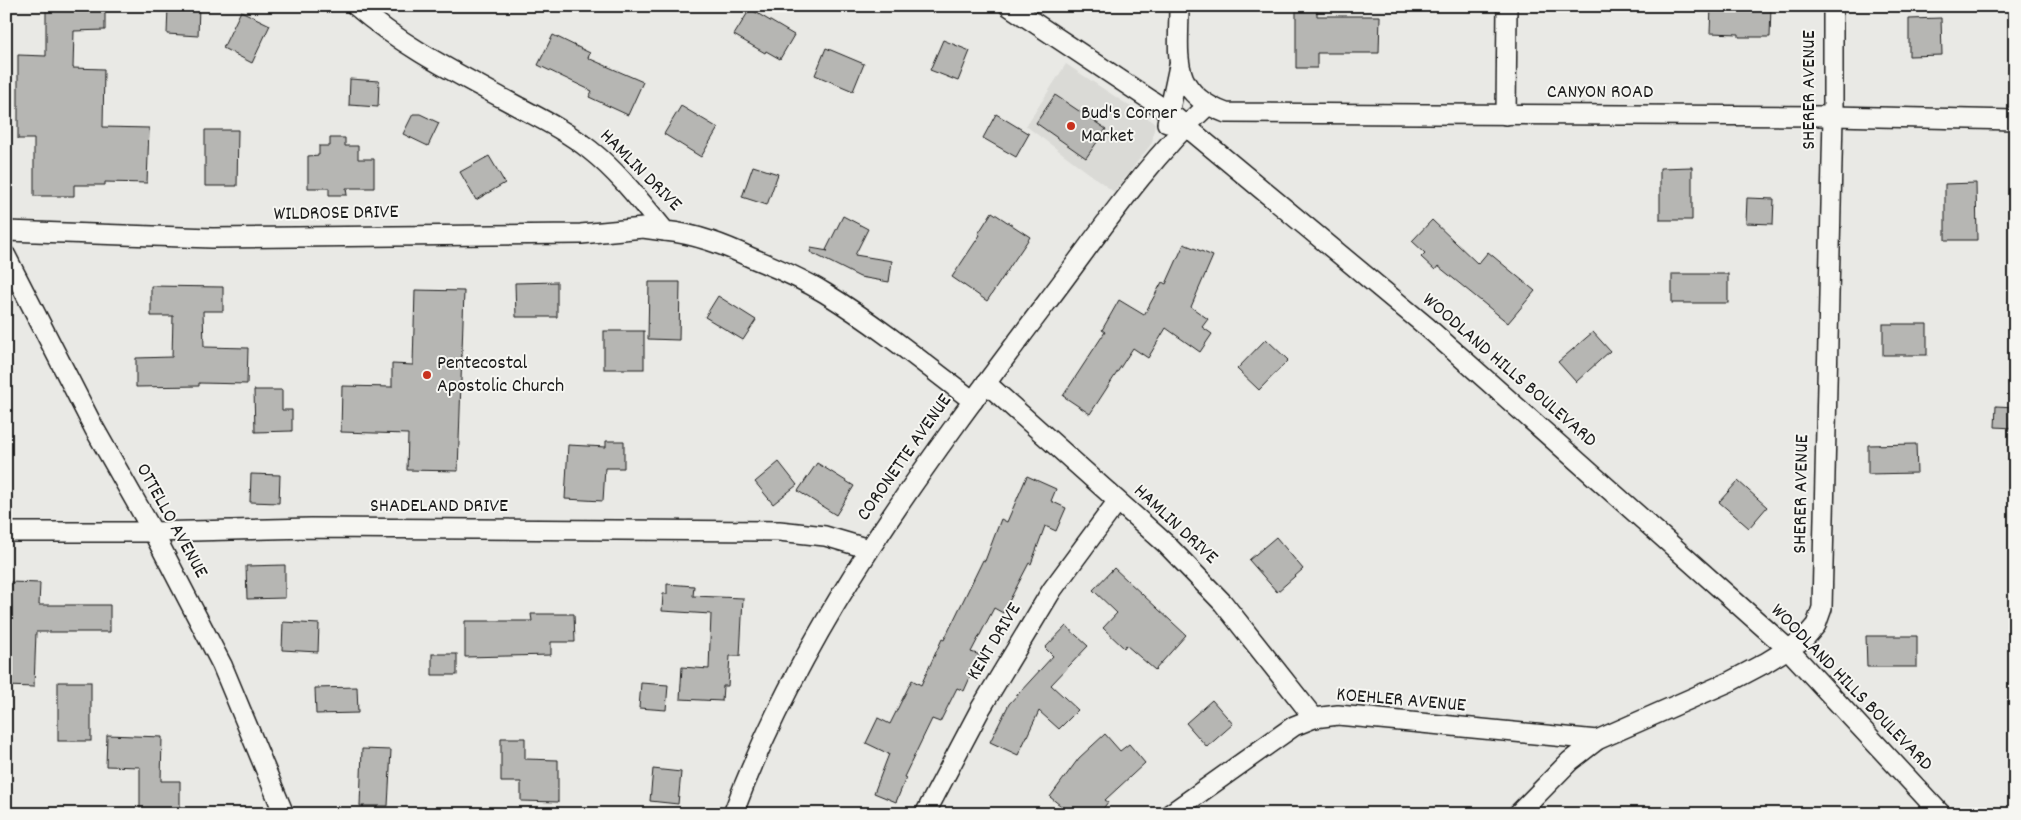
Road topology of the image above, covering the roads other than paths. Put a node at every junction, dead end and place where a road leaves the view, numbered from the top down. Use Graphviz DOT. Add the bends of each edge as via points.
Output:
graph roads {
  1 [pos="356,6"];
  2 [pos="1009,6"];
  3 [pos="1179,6"];
  4 [pos="1507,6"];
  5 [pos="1832,6"];
  6 [pos="1179,66"];
  7 [pos="1192,93"];
  8 [pos="1207,106"];
  9 [pos="1170,113"];
  10 [pos="1506,115"];
  11 [pos="1833,116"];
  12 [pos="2015,120"];
  13 [pos="1186,126"];
  14 [pos="1158,155"];
  15 [pos="6,231"];
  16 [pos="665,231"];
  17 [pos="6,256"];
  18 [pos="986,383"];
  19 [pos="973,401"];
  20 [pos="1117,502"];
  21 [pos="6,532"];
  22 [pos="153,532"];
  23 [pos="869,549"];
  24 [pos="1787,648"];
  25 [pos="1314,718"];
  26 [pos="1597,740"];
  27 [pos="284,814"];
  28 [pos="733,814"];
  29 [pos="925,814"];
  30 [pos="1170,814"];
  31 [pos="1518,814"];
  32 [pos="1940,814"];
  1 -- 16 [label="street, HAMLIN DRIVE" via="426,58 561,129 589,149 623,180"];
  2 -- 9 [label="street, WOODLAND HILLS BOULEVARD"];
  3 -- 6 [label="street, CORONETTE AVENUE"];
  4 -- 10 [label="street"];
  5 -- 11 [label="street, SHERER AVENUE"];
  6 -- 7 [label="street, CORONETTE AVENUE"];
  6 -- 9 [label="street, CORONETTE AVENUE"];
  7 -- 8 [label="street, CANYON ROAD"];
  8 -- 10 [label="street, CANYON ROAD" via="1240,114"];
  8 -- 13 [label="street, CORONETTE AVENUE"];
  9 -- 13 [label="street, WOODLAND HILLS BOULEVARD"];
  9 -- 14 [label="street, CORONETTE AVENUE"];
  10 -- 11 [label="street, CANYON ROAD"];
  11 -- 12 [label="street, CANYON ROAD"];
  11 -- 24 [label="street, SHERER AVENUE" via="1822,608 1816,625 1804,639"];
  13 -- 14 [label="street, CORONETTE AVENUE"];
  13 -- 24 [label="street, WOODLAND HILLS BOULEVARD" via="1427,327"];
  14 -- 18 [label="street, CORONETTE AVENUE"];
  15 -- 16 [label="street, WILDROSE DRIVE" via="212,238 581,234 643,228"];
  16 -- 19 [label="street, HAMLIN DRIVE" via="683,232 720,243 824,292 870,322"];
  17 -- 22 [label="street, OTTELLO AVENUE" via="94,428"];
  18 -- 19 [label="street, CORONETTE AVENUE"];
  18 -- 20 [label="street, HAMLIN DRIVE"];
  19 -- 23 [label="street, CORONETTE AVENUE"];
  20 -- 25 [label="street, HAMLIN DRIVE" via="1166,544 1223,603"];
  20 -- 29 [label="street, KENT DRIVE" via="1052,590 981,708"];
  21 -- 22 [label="street, SHADELAND DRIVE"];
  22 -- 23 [label="street, SHADELAND DRIVE" via="311,528 779,531 825,536"];
  22 -- 27 [label="street, OTTELLO AVENUE" via="222,665"];
  23 -- 28 [label="street, CORONETTE AVENUE" via="786,692"];
  24 -- 26 [label="street, SHERER AVENUE" via="1731,681"];
  24 -- 32 [label="street, WOODLAND HILLS BOULEVARD"];
  25 -- 26 [label="street, KOEHLER AVENUE" via="1338,715"];
  25 -- 30 [label="street, KOEHLER AVENUE" via="1294,726"];
  26 -- 31 [label="street, SHERER AVENUE" via="1570,760"];
}
